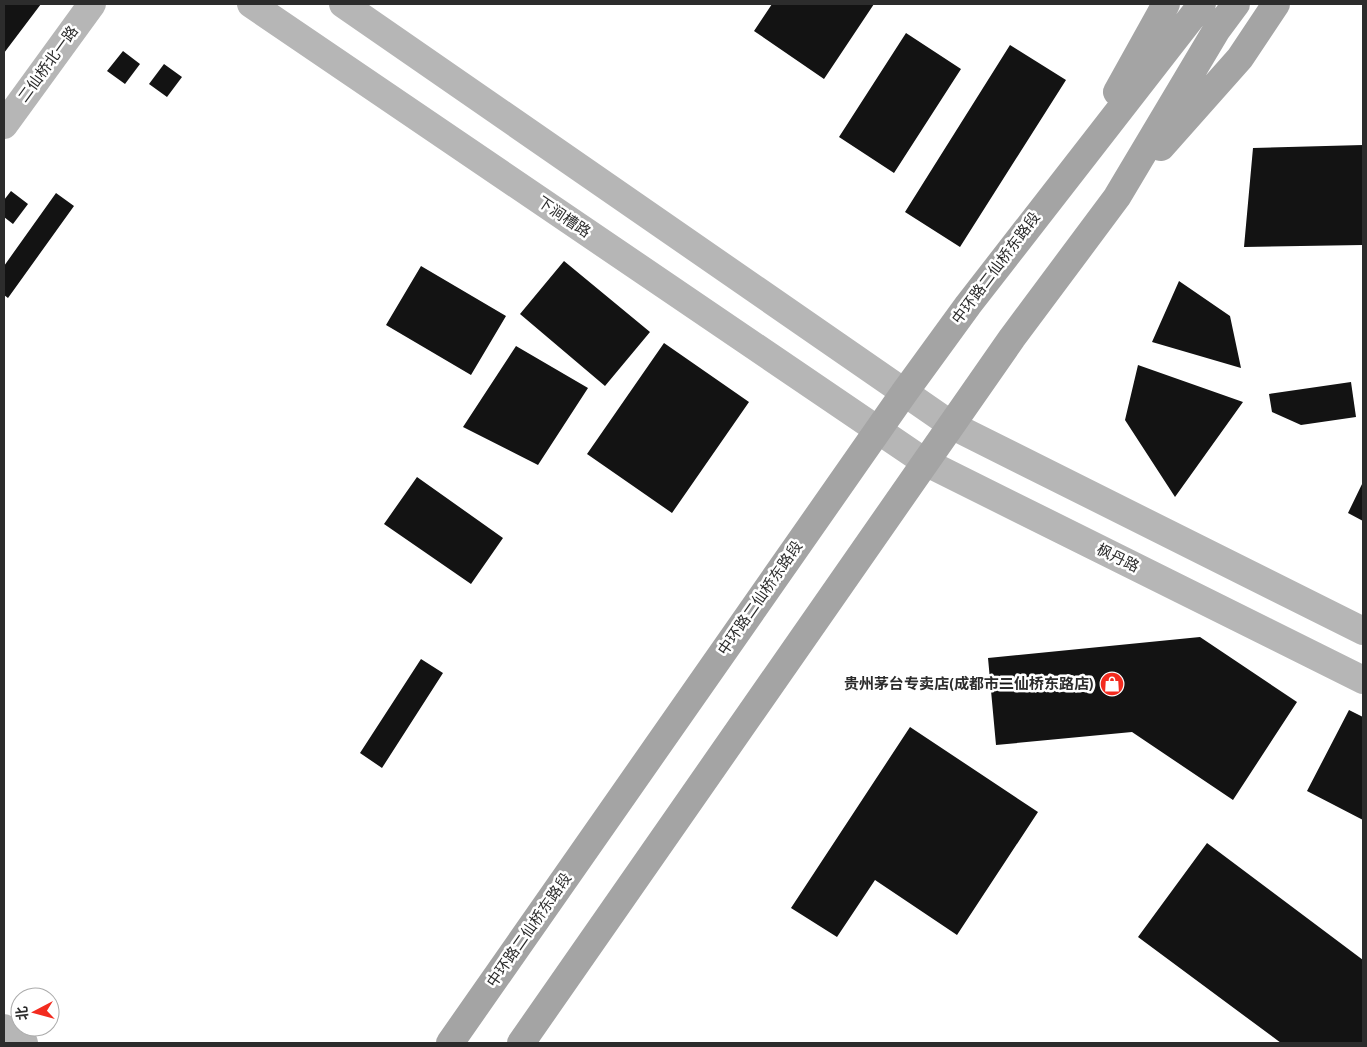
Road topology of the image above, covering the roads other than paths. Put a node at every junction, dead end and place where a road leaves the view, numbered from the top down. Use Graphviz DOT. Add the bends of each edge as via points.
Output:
graph roads {
  1 [pos="92,4"];
  2 [pos="251,4"];
  3 [pos="343,4"];
  4 [pos="1166,4"];
  5 [pos="1236,4"];
  6 [pos="1276,4"];
  7 [pos="1197,10"];
  8 [pos="4,125"];
  9 [pos="1080,159"];
  10 [pos="1117,197"];
  11 [pos="904,392"];
  12 [pos="953,426"];
  13 [pos="877,430"];
  14 [pos="925,462"];
  15 [pos="1363,632"];
  16 [pos="1363,680"];
  17 [pos="4,1028"];
  18 [pos="24,1043"];
  19 [pos="450,1043"];
  20 [pos="521,1043"];
  1 -- 8 [label="street, 二仙桥北一路"];
  2 -- 13 [label="street, 下涧槽路"];
  3 -- 11 [label="street"];
  4 -- 9 [label="main road, 中环路二仙桥东路段"];
  5 -- 10 [label="main road" via="1216,31"];
  6 -- 10 [label="main road" via="1240,58"];
  7 -- 9 [label="main road, 中环路二仙桥东路段"];
  9 -- 11 [label="main road, 中环路二仙桥东路段"];
  10 -- 12 [label="main road" via="1012,338"];
  11 -- 12 [label="street"];
  11 -- 13 [label="main road, 中环路二仙桥东路段"];
  12 -- 14 [label="main road"];
  12 -- 15 [label="street"];
  13 -- 14 [label="street, 枫丹路"];
  13 -- 19 [label="main road, 中环路二仙桥东路段"];
  14 -- 16 [label="street, 枫丹路"];
  14 -- 20 [label="main road"];
  17 -- 18 [label="street"];
}
